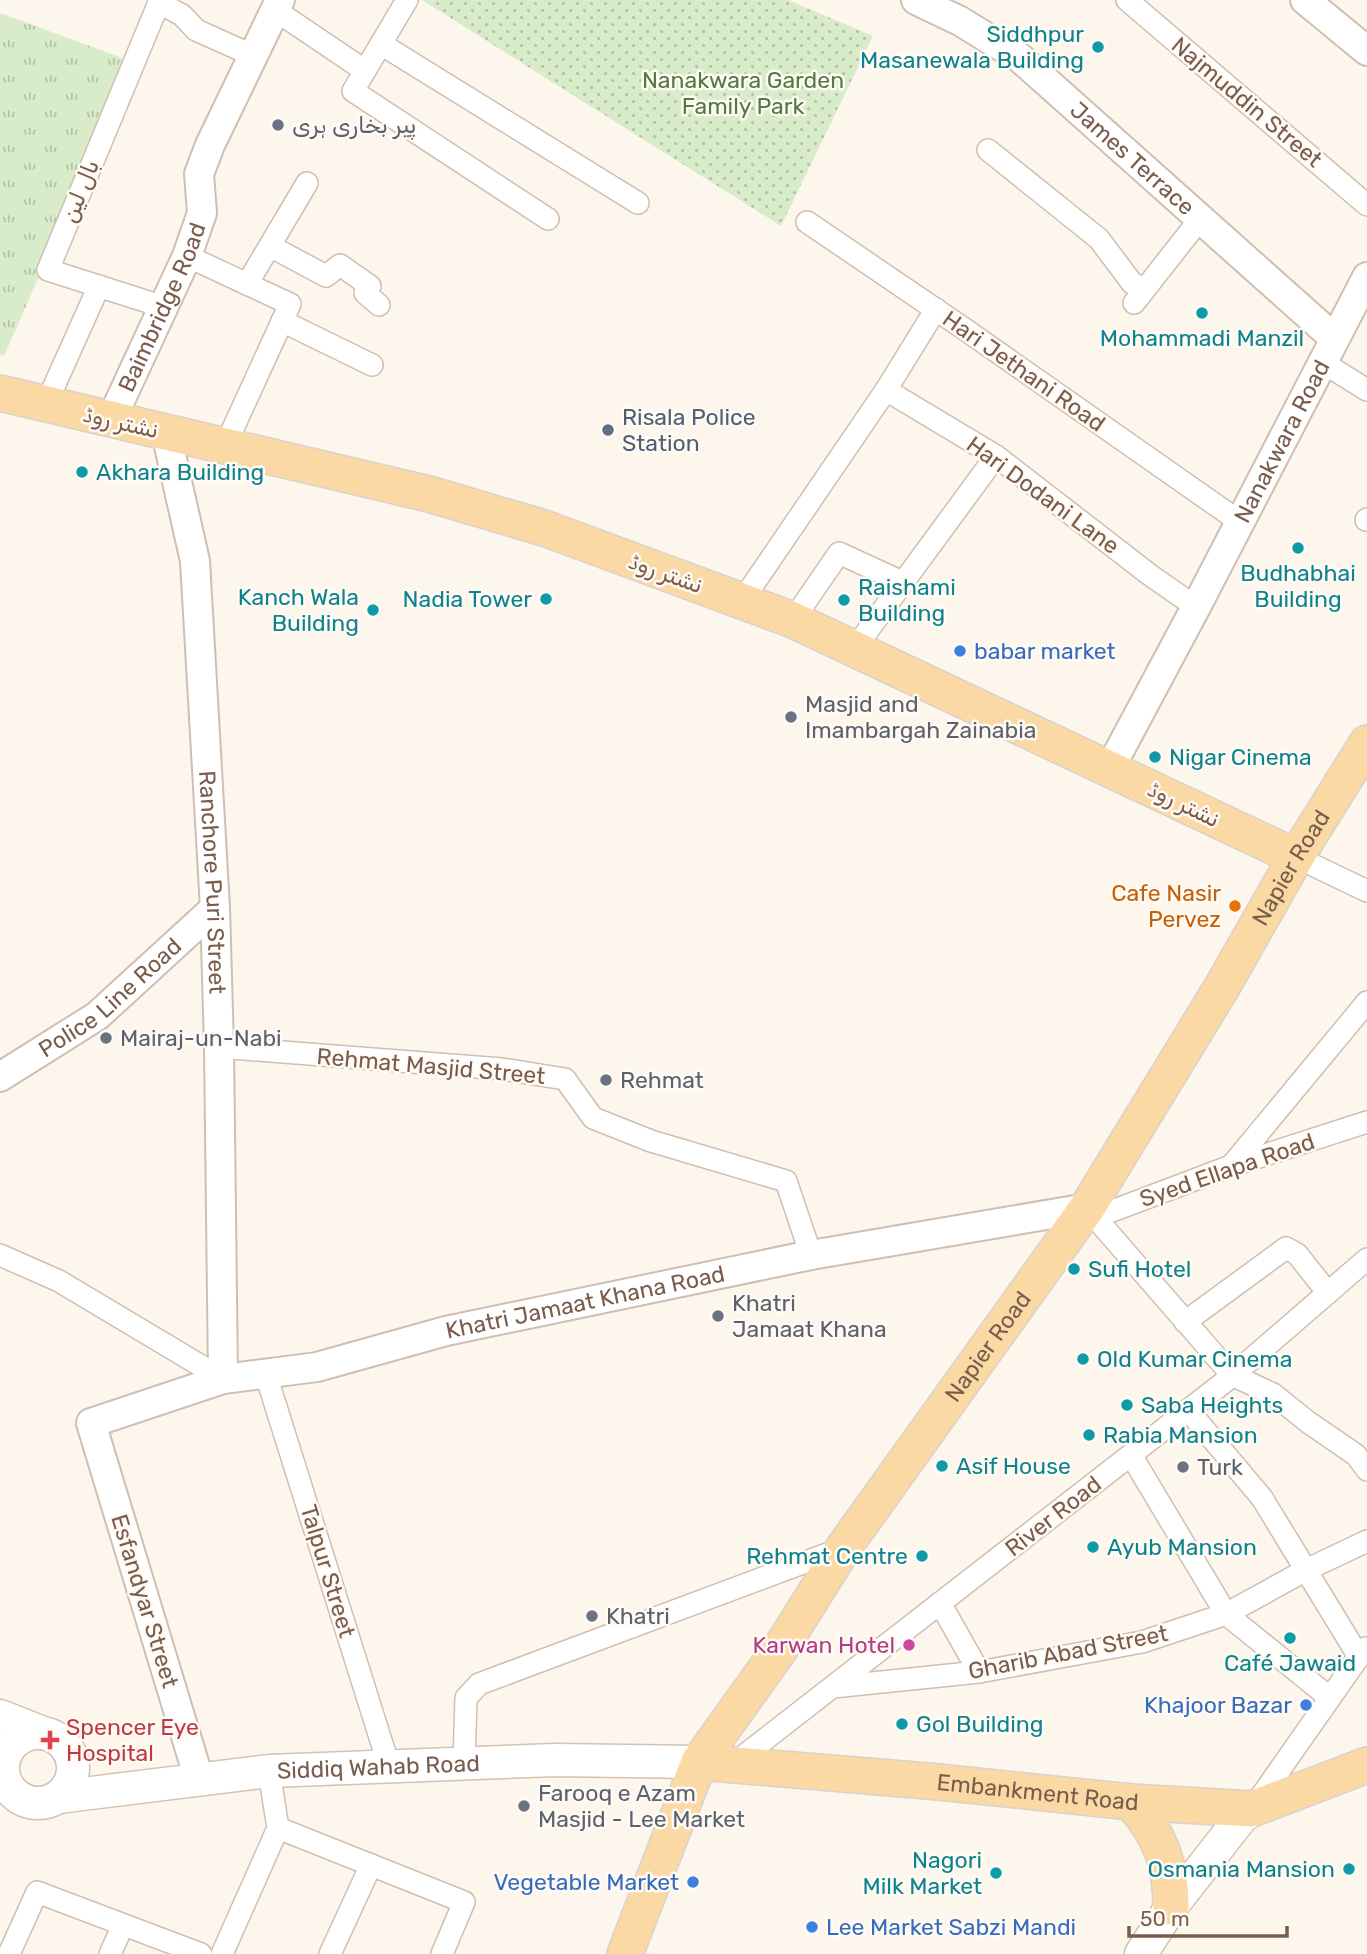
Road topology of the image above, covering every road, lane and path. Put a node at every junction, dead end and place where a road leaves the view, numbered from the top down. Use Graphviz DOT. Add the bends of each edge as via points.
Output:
graph roads {
  1 [pos="407,0"];
  2 [pos="916,0"];
  3 [pos="1127,0"];
  4 [pos="1305,0"];
  5 [pos="160,1"];
  6 [pos="278,5"];
  7 [pos="381,44"];
  8 [pos="1367,51"];
  9 [pos="254,56"];
  10 [pos="364,70"];
  11 [pos="988,150"];
  12 [pos="307,183"];
  13 [pos="638,203"];
  14 [pos="1367,205"];
  15 [pos="548,219"];
  16 [pos="1200,219"];
  17 [pos="807,222"];
  18 [pos="270,246"];
  19 [pos="187,256"];
  20 [pos="247,284"];
  21 [pos="99,286"];
  22 [pos="1365,287"];
  23 [pos="379,305"];
  24 [pos="164,307"];
  25 [pos="936,309"];
  26 [pos="282,321"];
  27 [pos="1328,350"];
  28 [pos="372,365"];
  29 [pos="886,390"];
  30 [pos="1367,390"];
  31 [pos="0,393"];
  32 [pos="46,404"];
  33 [pos="111,420"];
  34 [pos="166,433"];
  35 [pos="225,446"];
  36 [pos="996,456"];
  37 [pos="1240,522"];
  38 [pos="902,582"];
  39 [pos="743,601"];
  40 [pos="1196,607"];
  41 [pos="793,620"];
  42 [pos="855,648"];
  43 [pos="1367,743"];
  44 [pos="1110,768"];
  45 [pos="1296,857"];
  46 [pos="1367,891"];
  47 [pos="215,908"];
  48 [pos="1367,1002"];
  49 [pos="219,1047"];
  50 [pos="0,1077"];
  51 [pos="1367,1122"];
  52 [pos="1231,1166"];
  53 [pos="1087,1208"];
  54 [pos="0,1255"];
  55 [pos="811,1255"];
  56 [pos="1367,1259"];
  57 [pos="1328,1293"];
  58 [pos="1185,1322"];
  59 [pos="266,1375"];
  60 [pos="1232,1375"];
  61 [pos="223,1379"];
  62 [pos="1188,1410"];
  63 [pos="91,1423"];
  64 [pos="1131,1455"];
  65 [pos="1367,1470"];
  66 [pos="1367,1541"];
  67 [pos="845,1547"];
  68 [pos="1306,1570"];
  69 [pos="940,1603"];
  70 [pos="1226,1614"];
  71 [pos="1363,1651"];
  72 [pos="979,1672"];
  73 [pos="833,1687"];
  74 [pos="1330,1698"];
  75 [pos="0,1716"];
  76 [pos="43,1733"];
  77 [pos="5,1743"];
  78 [pos="464,1763"];
  79 [pos="716,1764"];
  80 [pos="1367,1765"];
  81 [pos="389,1766"];
  82 [pos="269,1771"];
  83 [pos="1367,1777"];
  84 [pos="199,1779"];
  85 [pos="49,1800"];
  86 [pos="1131,1802"];
  87 [pos="0,1813"];
  88 [pos="1247,1814"];
  89 [pos="278,1828"];
  90 [pos="371,1865"];
  91 [pos="1171,1907"];
  92 [pos="123,1925"];
  93 [pos="9,1954"];
  94 [pos="110,1954"];
  95 [pos="201,1954"];
  96 [pos="222,1954"];
  97 [pos="330,1954"];
  98 [pos="442,1954"];
  99 [pos="625,1954"];
  100 [pos="1140,1954"];
  1 -- 7 [label="street"];
  2 -- 16 [label="street, James Terrace" via="1020,58"];
  3 -- 14 [label="street, Najmuddin Street"];
  4 -- 8 [label="street"];
  5 -- 9 [label="street" via="196,30"];
  5 -- 21 [label="street, بال لین" via="48,270"];
  6 -- 9 [label="street, Baimbridge Road"];
  6 -- 10 [label="street"];
  7 -- 10 [label="street"];
  7 -- 13 [label="street"];
  9 -- 19 [label="street, Baimbridge Road" via="199,174 202,213"];
  10 -- 15 [label="street" via="353,91"];
  11 -- 16 [label="street" via="1098,239 1139,296"];
  12 -- 18 [label="street"];
  16 -- 27 [label="street, James Terrace"];
  17 -- 25 [label="street, Hari Jethani Road"];
  18 -- 20 [label="street"];
  18 -- 23 [label="street" via="326,276 341,265 370,286 365,293"];
  19 -- 20 [label="street"];
  19 -- 24 [label="street, Baimbridge Road"];
  20 -- 26 [label="street" via="290,304"];
  21 -- 24 [label="street, بال لین"];
  21 -- 32 [label="street"];
  22 -- 27 [label="street, Nanakwara Road"];
  24 -- 33 [label="street, Baimbridge Road"];
  25 -- 29 [label="street"];
  25 -- 37 [label="street, Hari Jethani Road"];
  26 -- 28 [label="street"];
  26 -- 35 [label="street"];
  27 -- 30 [label="street"];
  27 -- 37 [label="street, Nanakwara Road"];
  29 -- 36 [label="street, Hari Dodani Lane"];
  29 -- 39 [label="street"];
  31 -- 32 [label="main road, نشتر روڈ"];
  32 -- 33 [label="main road, نشتر روڈ"];
  33 -- 34 [label="main road, نشتر روڈ"];
  34 -- 35 [label="main road, نشتر روڈ"];
  34 -- 47 [label="street, Ranchore Puri Street" via="195,561"];
  35 -- 39 [label="main road, نشتر روڈ" via="429,494 531,524"];
  36 -- 38 [label="street"];
  36 -- 40 [label="street, Hari Dodani Lane"];
  37 -- 40 [label="street, Nanakwara Road"];
  38 -- 41 [label="street" via="839,554"];
  38 -- 42 [label="street"];
  39 -- 41 [label="main road, نشتر روڈ"];
  40 -- 44 [label="street, Nanakwara Road"];
  41 -- 42 [label="main road, نشتر روڈ"];
  42 -- 44 [label="main road, نشتر روڈ"];
  43 -- 45 [label="main road, Napier Road"];
  44 -- 45 [label="main road, نشتر روڈ"];
  45 -- 46 [label="street"];
  45 -- 53 [label="main road, Napier Road"];
  47 -- 49 [label="street, Ranchore Puri Street"];
  47 -- 50 [label="street, Police Line Road" via="97,1016"];
  48 -- 52 [label="street"];
  49 -- 55 [label="street, Rehmat Masjid Street" via="502,1069 565,1079 593,1118 651,1141 786,1181"];
  49 -- 61 [label="street, Ranchore Puri Street"];
  51 -- 52 [label="street, Syed Ellapa Road"];
  52 -- 53 [label="street, Syed Ellapa Road" via="1112,1211"];
  53 -- 55 [label="street, Khatri Jamaat Khana Road"];
  53 -- 58 [label="street"];
  53 -- 67 [label="main road, Napier Road"];
  54 -- 61 [label="street" via="59,1281"];
  55 -- 59 [label="street, Khatri Jamaat Khana Road" via="446,1331 317,1367"];
  56 -- 57 [label="street, River Road"];
  57 -- 58 [label="street" via="1297,1254 1286,1248"];
  57 -- 60 [label="street, River Road"];
  58 -- 60 [label="street"];
  59 -- 61 [label="street, Khatri Jamaat Khana Road"];
  59 -- 81 [label="street, Talpur Street"];
  60 -- 62 [label="street, River Road"];
  60 -- 65 [label="street" via="1273,1394 1356,1455"];
  61 -- 63 [label="street, Khatri Jamaat Khana Road"];
  62 -- 64 [label="street, River Road"];
  62 -- 68 [label="street" via="1262,1498"];
  63 -- 84 [label="street, Esfandyar Street"];
  64 -- 69 [label="street, River Road"];
  64 -- 70 [label="street"];
  66 -- 68 [label="street, Gharib Abad Street"];
  67 -- 78 [label="street" via="479,1684 466,1698"];
  67 -- 79 [label="main road, Napier Road" via="780,1649"];
  68 -- 70 [label="street, Gharib Abad Street"];
  68 -- 71 [label="street"];
  69 -- 72 [label="street"];
  69 -- 73 [label="street, River Road"];
  70 -- 72 [label="street, Gharib Abad Street" via="1142,1642"];
  70 -- 74 [label="street"];
  71 -- 74 [label="street"];
  72 -- 73 [label="street, Gharib Abad Street"];
  73 -- 79 [label="street, River Road"];
  74 -- 88 [label="street"];
  75 -- 76 [label="main road"];
  76 -- 77 [label="main road"];
  76 -- 85 [label="main road" via="60,1741 73,1765 70,1783"];
  77 -- 85 [label="main road" via="4,1780 15,1796 32,1803"];
  78 -- 79 [label="main road, Siddiq Wahab Road"];
  78 -- 81 [label="main road, Siddiq Wahab Road"];
  79 -- 86 [label="main road, Embankment Road"];
  79 -- 99 [label="main road, Napier Road"];
  80 -- 88 [label="main road, Embankment Road"];
  81 -- 82 [label="main road, Siddiq Wahab Road"];
  82 -- 84 [label="main road, Siddiq Wahab Road"];
  82 -- 89 [label="street"];
  83 -- 88 [label="main road, Embankment Road"];
  84 -- 85 [label="main road, Siddiq Wahab Road"];
  85 -- 87 [label="main road, Siddiq Wahab Road"];
  86 -- 88 [label="main road, Embankment Road"];
  86 -- 91 [label="main road" via="1153,1829 1166,1857"];
  88 -- 91 [label="main road"];
  89 -- 90 [label="street"];
  89 -- 96 [label="street"];
  90 -- 97 [label="street"];
  90 -- 98 [label="street" via="464,1902"];
  91 -- 100 [label="main road"];
  92 -- 93 [label="street" via="37,1892"];
  92 -- 94 [label="street"];
  92 -- 95 [label="street"];
}
